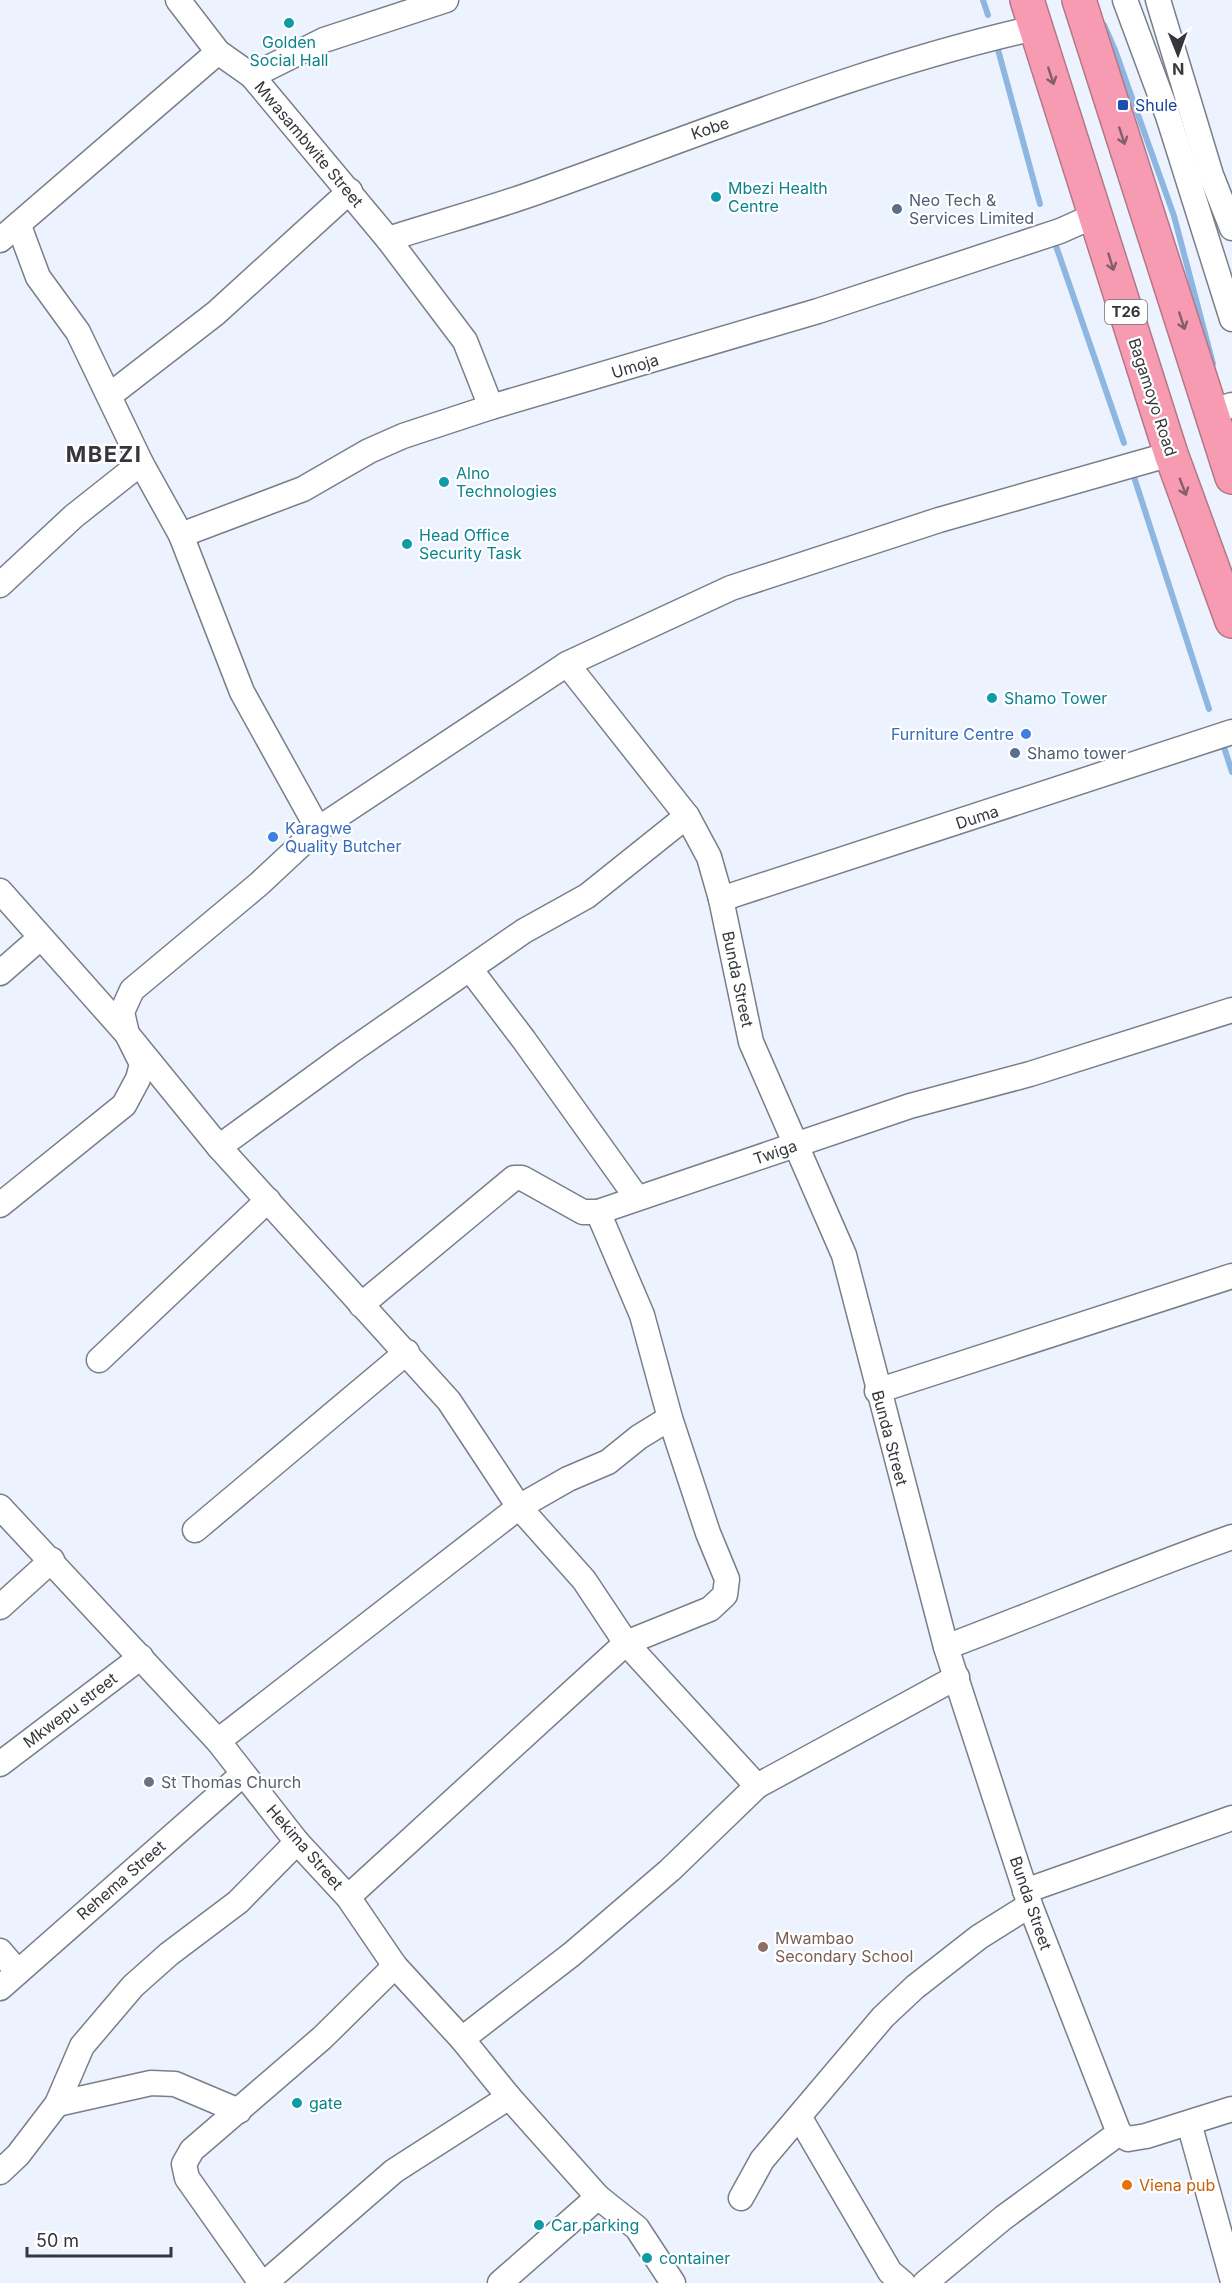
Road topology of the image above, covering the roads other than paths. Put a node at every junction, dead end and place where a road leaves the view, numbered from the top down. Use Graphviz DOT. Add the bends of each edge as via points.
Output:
graph roads {
  1 [pos="178,0"];
  2 [pos="446,0"];
  3 [pos="1079,0"];
  4 [pos="1125,0"];
  5 [pos="1158,0"];
  6 [pos="1031,14"];
  7 [pos="218,52"];
  8 [pos="252,76"];
  9 [pos="1191,110"];
  10 [pos="1168,116"];
  11 [pos="1199,178"];
  12 [pos="350,191"];
  13 [pos="1096,215"];
  14 [pos="19,226"];
  15 [pos="1232,228"];
  16 [pos="388,239"];
  17 [pos="0,240"];
  18 [pos="1232,319"];
  19 [pos="110,395"];
  20 [pos="491,407"];
  21 [pos="1222,409"];
  22 [pos="1171,454"];
  23 [pos="141,464"];
  24 [pos="1232,477"];
  25 [pos="181,535"];
  26 [pos="0,585"];
  27 [pos="1232,621"];
  28 [pos="567,664"];
  29 [pos="1232,732"];
  30 [pos="687,816"];
  31 [pos="318,829"];
  32 [pos="0,891"];
  33 [pos="721,899"];
  34 [pos="40,938"];
  35 [pos="470,969"];
  36 [pos="0,973"];
  37 [pos="1232,1010"];
  38 [pos="127,1034"];
  39 [pos="795,1145"];
  40 [pos="219,1147"];
  41 [pos="637,1198"];
  42 [pos="268,1200"];
  43 [pos="0,1205"];
  44 [pos="598,1212"];
  45 [pos="1232,1276"];
  46 [pos="361,1305"];
  47 [pos="407,1352"];
  48 [pos="99,1360"];
  49 [pos="878,1391"];
  50 [pos="670,1418"];
  51 [pos="0,1507"];
  52 [pos="519,1508"];
  53 [pos="195,1530"];
  54 [pos="1232,1537"];
  55 [pos="52,1560"];
  56 [pos="0,1607"];
  57 [pos="626,1643"];
  58 [pos="946,1647"];
  59 [pos="141,1657"];
  60 [pos="957,1677"];
  61 [pos="218,1741"];
  62 [pos="0,1764"];
  63 [pos="243,1774"];
  64 [pos="758,1786"];
  65 [pos="1232,1818"];
  66 [pos="297,1842"];
  67 [pos="348,1897"];
  68 [pos="1028,1898"];
  69 [pos="0,1951"];
  70 [pos="395,1966"];
  71 [pos="9,1980"];
  72 [pos="462,2038"];
  73 [pos="509,2097"];
  74 [pos="57,2104"];
  75 [pos="1232,2109"];
  76 [pos="239,2111"];
  77 [pos="800,2118"];
  78 [pos="1189,2122"];
  79 [pos="1119,2133"];
  80 [pos="0,2172"];
  81 [pos="598,2197"];
  82 [pos="741,2198"];
  83 [pos="1232,2278"];
  84 [pos="263,2283"];
  85 [pos="500,2283"];
  86 [pos="673,2283"];
  87 [pos="903,2283"];
  88 [pos="925,2283"];
  1 -- 7 [label="street, Mwasambwite Street"];
  2 -- 8 [label="street" via="324,40"];
  3 -- 21 [label="highway, one-way"];
  4 -- 10 [label="street"];
  5 -- 9 [label="street"];
  6 -- 13 [label="highway, Bagamoyo Road / T26, one-way"];
  6 -- 16 [label="street, Kobe" via="921,58 696,133 538,192"];
  7 -- 8 [label="street, Mwasambwite Street"];
  7 -- 14 [label="street"];
  8 -- 12 [label="street, Mwasambwite Street"];
  9 -- 10 [label="street"];
  9 -- 11 [label="street"];
  10 -- 11 [label="street"];
  11 -- 15 [label="street"];
  11 -- 18 [label="street"];
  12 -- 16 [label="street, Mwasambwite Street"];
  12 -- 19 [label="street" via="216,313"];
  13 -- 20 [label="street, Umoja" via="1060,231 818,311"];
  13 -- 22 [label="highway, Bagamoyo Road / T26, one-way"];
  14 -- 17 [label="street"];
  14 -- 19 [label="street" via="38,277 78,332"];
  16 -- 20 [label="street, Mwasambwite Street" via="465,341"];
  19 -- 23 [label="street"];
  20 -- 25 [label="street, Umoja" via="403,436 303,489"];
  21 -- 24 [label="highway"];
  22 -- 27 [label="highway, Bagamoyo Road / T26, one-way"];
  22 -- 28 [label="street" via="939,520 730,588"];
  23 -- 25 [label="street"];
  23 -- 26 [label="street" via="74,516"];
  25 -- 31 [label="street" via="242,692"];
  28 -- 30 [label="street, Bunda Street"];
  28 -- 31 [label="street"];
  29 -- 33 [label="street, Duma"];
  30 -- 33 [label="street, Bunda Street" via="710,857"];
  30 -- 35 [label="street" via="587,896 525,931"];
  31 -- 38 [label="street" via="132,990 122,1012"];
  32 -- 34 [label="street"];
  33 -- 39 [label="street, Bunda Street" via="751,1042"];
  34 -- 36 [label="street"];
  34 -- 38 [label="street"];
  35 -- 40 [label="street"];
  35 -- 41 [label="street"];
  37 -- 39 [label="street, Twiga" via="1030,1074 910,1106"];
  38 -- 40 [label="street"];
  38 -- 43 [label="street" via="142,1064 124,1104"];
  39 -- 41 [label="street, Twiga"];
  39 -- 49 [label="street, Bunda Street" via="844,1255"];
  40 -- 42 [label="street"];
  41 -- 44 [label="street, Twiga"];
  42 -- 46 [label="street"];
  42 -- 48 [label="street"];
  44 -- 46 [label="street" via="584,1212 522,1178 514,1178"];
  44 -- 50 [label="street" via="642,1315"];
  45 -- 49 [label="street"];
  46 -- 47 [label="street"];
  47 -- 52 [label="street" via="449,1401"];
  47 -- 53 [label="street"];
  49 -- 58 [label="street, Bunda Street"];
  50 -- 52 [label="street" via="608,1462 568,1479"];
  50 -- 57 [label="street" via="708,1533 728,1579 725,1595 710,1609"];
  51 -- 55 [label="street, Hekima Street"];
  52 -- 57 [label="street" via="584,1580"];
  52 -- 61 [label="street"];
  54 -- 58 [label="street"];
  55 -- 56 [label="street"];
  55 -- 59 [label="street, Hekima Street"];
  57 -- 64 [label="street"];
  57 -- 67 [label="street"];
  58 -- 60 [label="street, Bunda Street"];
  59 -- 61 [label="street, Hekima Street"];
  59 -- 62 [label="street, Mkwepu street"];
  60 -- 64 [label="street"];
  60 -- 68 [label="street, Bunda Street"];
  61 -- 63 [label="street, Hekima Street"];
  63 -- 66 [label="street, Hekima Street"];
  63 -- 71 [label="street, Rehema Street"];
  64 -- 72 [label="street" via="670,1870 572,1954"];
  65 -- 68 [label="street"];
  66 -- 67 [label="street, Hekima Street"];
  66 -- 74 [label="street" via="238,1902 168,1954 134,1986 82,2046"];
  67 -- 70 [label="street, Hekima Street"];
  68 -- 77 [label="street" via="883,2017"];
  68 -- 79 [label="street, Bunda Street"];
  69 -- 71 [label="street"];
  70 -- 72 [label="street, Hekima Street"];
  70 -- 76 [label="street" via="322,2038"];
  72 -- 73 [label="street, Hekima Street"];
  73 -- 81 [label="street, Hekima Street"];
  73 -- 84 [label="street" via="394,2171"];
  74 -- 76 [label="street" via="151,2083 175,2084"];
  74 -- 80 [label="street"];
  75 -- 78 [label="street"];
  76 -- 84 [label="street" via="192,2150 184,2164 187,2178"];
  77 -- 82 [label="street" via="762,2160"];
  77 -- 87 [label="street" via="890,2272"];
  78 -- 79 [label="street" via="1128,2139"];
  78 -- 83 [label="street"];
  79 -- 88 [label="street" via="1012,2211"];
  81 -- 85 [label="street"];
  81 -- 86 [label="street, Hekima Street" via="637,2228"];
}
